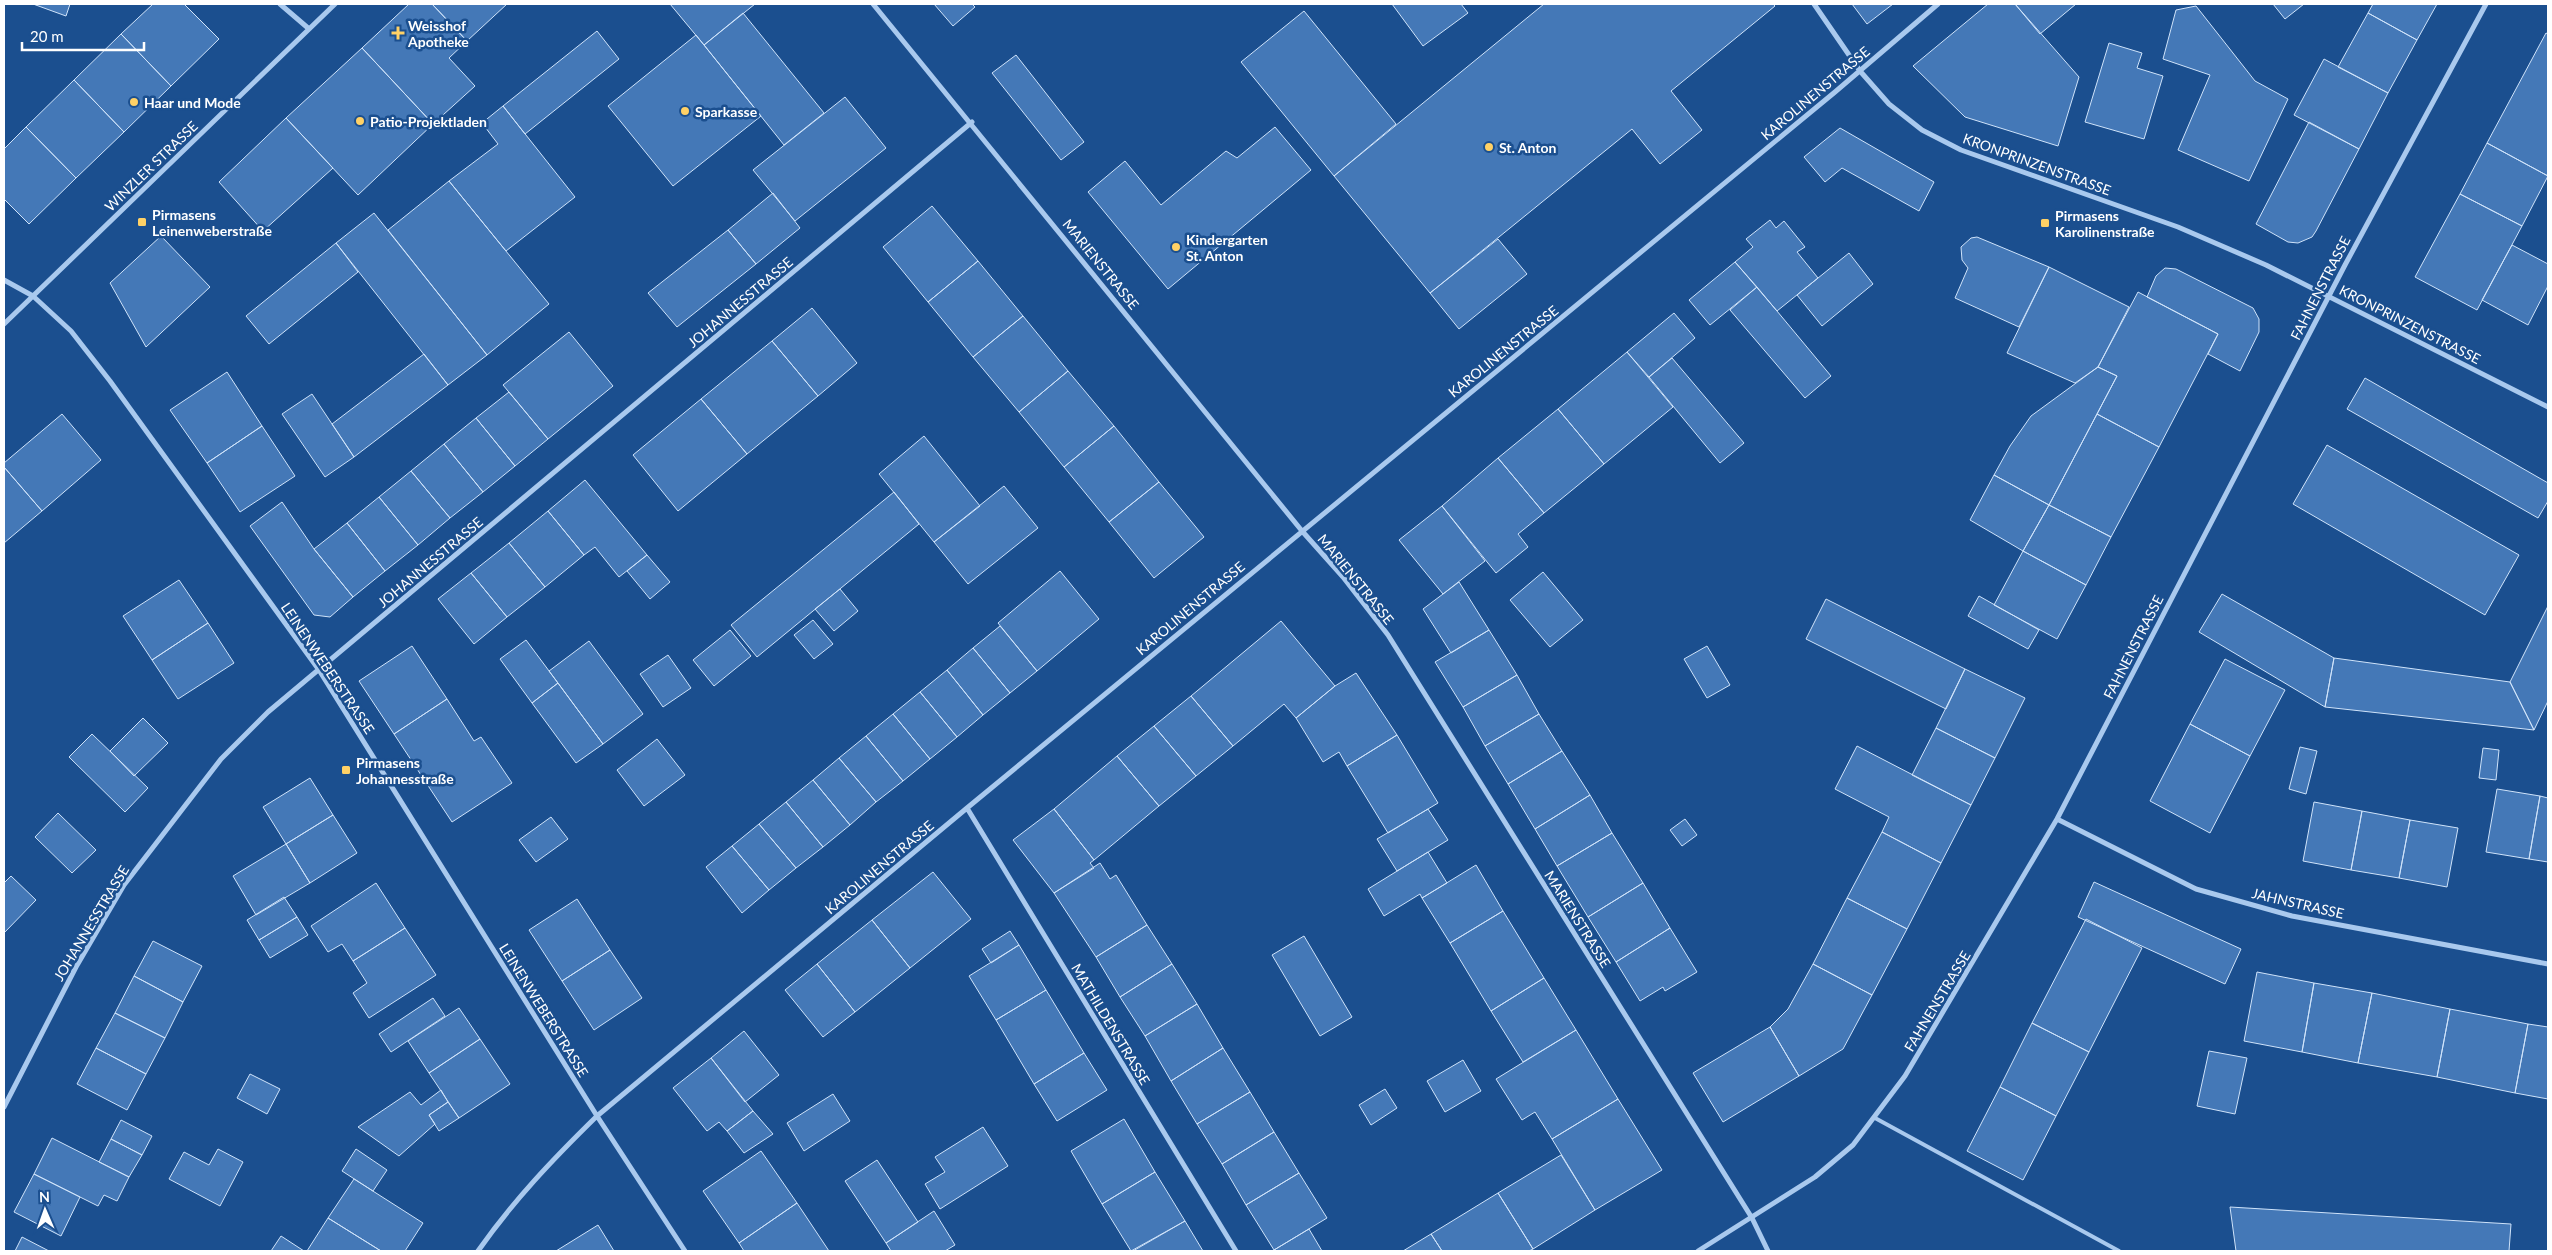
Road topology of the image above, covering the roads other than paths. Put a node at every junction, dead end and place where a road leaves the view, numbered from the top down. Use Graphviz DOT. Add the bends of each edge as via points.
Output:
graph roads {
  1 [pos="280,4"];
  2 [pos="334,4"];
  3 [pos="873,4"];
  4 [pos="1814,4"];
  5 [pos="1938,4"];
  6 [pos="2486,4"];
  7 [pos="308,28"];
  8 [pos="1860,71"];
  9 [pos="972,122"];
  10 [pos="4,280"];
  11 [pos="33,296"];
  12 [pos="2329,296"];
  13 [pos="4,324"];
  14 [pos="2548,407"];
  15 [pos="1302,531"];
  16 [pos="319,670"];
  17 [pos="967,808"];
  18 [pos="2057,820"];
  19 [pos="2548,964"];
  20 [pos="4,1107"];
  21 [pos="597,1116"];
  22 [pos="1875,1118"];
  23 [pos="1752,1218"];
  24 [pos="478,1251"];
  25 [pos="685,1251"];
  26 [pos="1236,1251"];
  27 [pos="1698,1251"];
  28 [pos="1768,1251"];
  29 [pos="2119,1251"];
  1 -- 7 [label="street"];
  2 -- 7 [label="street, WINZLER STRASSE"];
  3 -- 9 [label="street, MARIENSTRASSE"];
  4 -- 8 [label="street, KRONPRINZENSTRASSE"];
  5 -- 8 [label="street, KAROLINENSTRASSE"];
  6 -- 12 [label="street, FAHNENSTRASSE"];
  7 -- 11 [label="street, WINZLER STRASSE"];
  8 -- 12 [label="street, KRONPRINZENSTRASSE" via="1889,104 1922,130 1961,150 2178,227"];
  8 -- 15 [label="street, KAROLINENSTRASSE"];
  9 -- 15 [label="street, MARIENSTRASSE"];
  9 -- 16 [label="street, JOHANNESSTRASSE"];
  10 -- 11 [label="street, LEINENWEBERSTRASSE"];
  11 -- 13 [label="street, WINZLER STRASSE"];
  11 -- 16 [label="street, LEINENWEBERSTRASSE" via="71,331 110,381"];
  12 -- 14 [label="street, KRONPRINZENSTRASSE"];
  12 -- 18 [label="street, FAHNENSTRASSE"];
  15 -- 17 [label="street, KAROLINENSTRASSE"];
  15 -- 23 [label="street, MARIENSTRASSE" via="1388,635"];
  16 -- 20 [label="street, JOHANNESSTRASSE" via="268,712 221,759 124,885 76,967"];
  16 -- 21 [label="street, LEINENWEBERSTRASSE"];
  17 -- 21 [label="street, KAROLINENSTRASSE"];
  17 -- 26 [label="street, MATHILDENSTRASSE"];
  18 -- 19 [label="street, JAHNSTRASSE" via="2196,889 2292,916"];
  18 -- 22 [label="street, FAHNENSTRASSE" via="1905,1076"];
  21 -- 24 [label="street, KAROLINENSTRASSE" via="505,1213"];
  21 -- 25 [label="street, LEINENWEBERSTRASSE"];
  22 -- 23 [label="street, FAHNENSTRASSE" via="1853,1145 1815,1177"];
  22 -- 29 [label="lane"];
  23 -- 27 [label="street, FAHNENSTRASSE"];
  23 -- 28 [label="street"];
}
